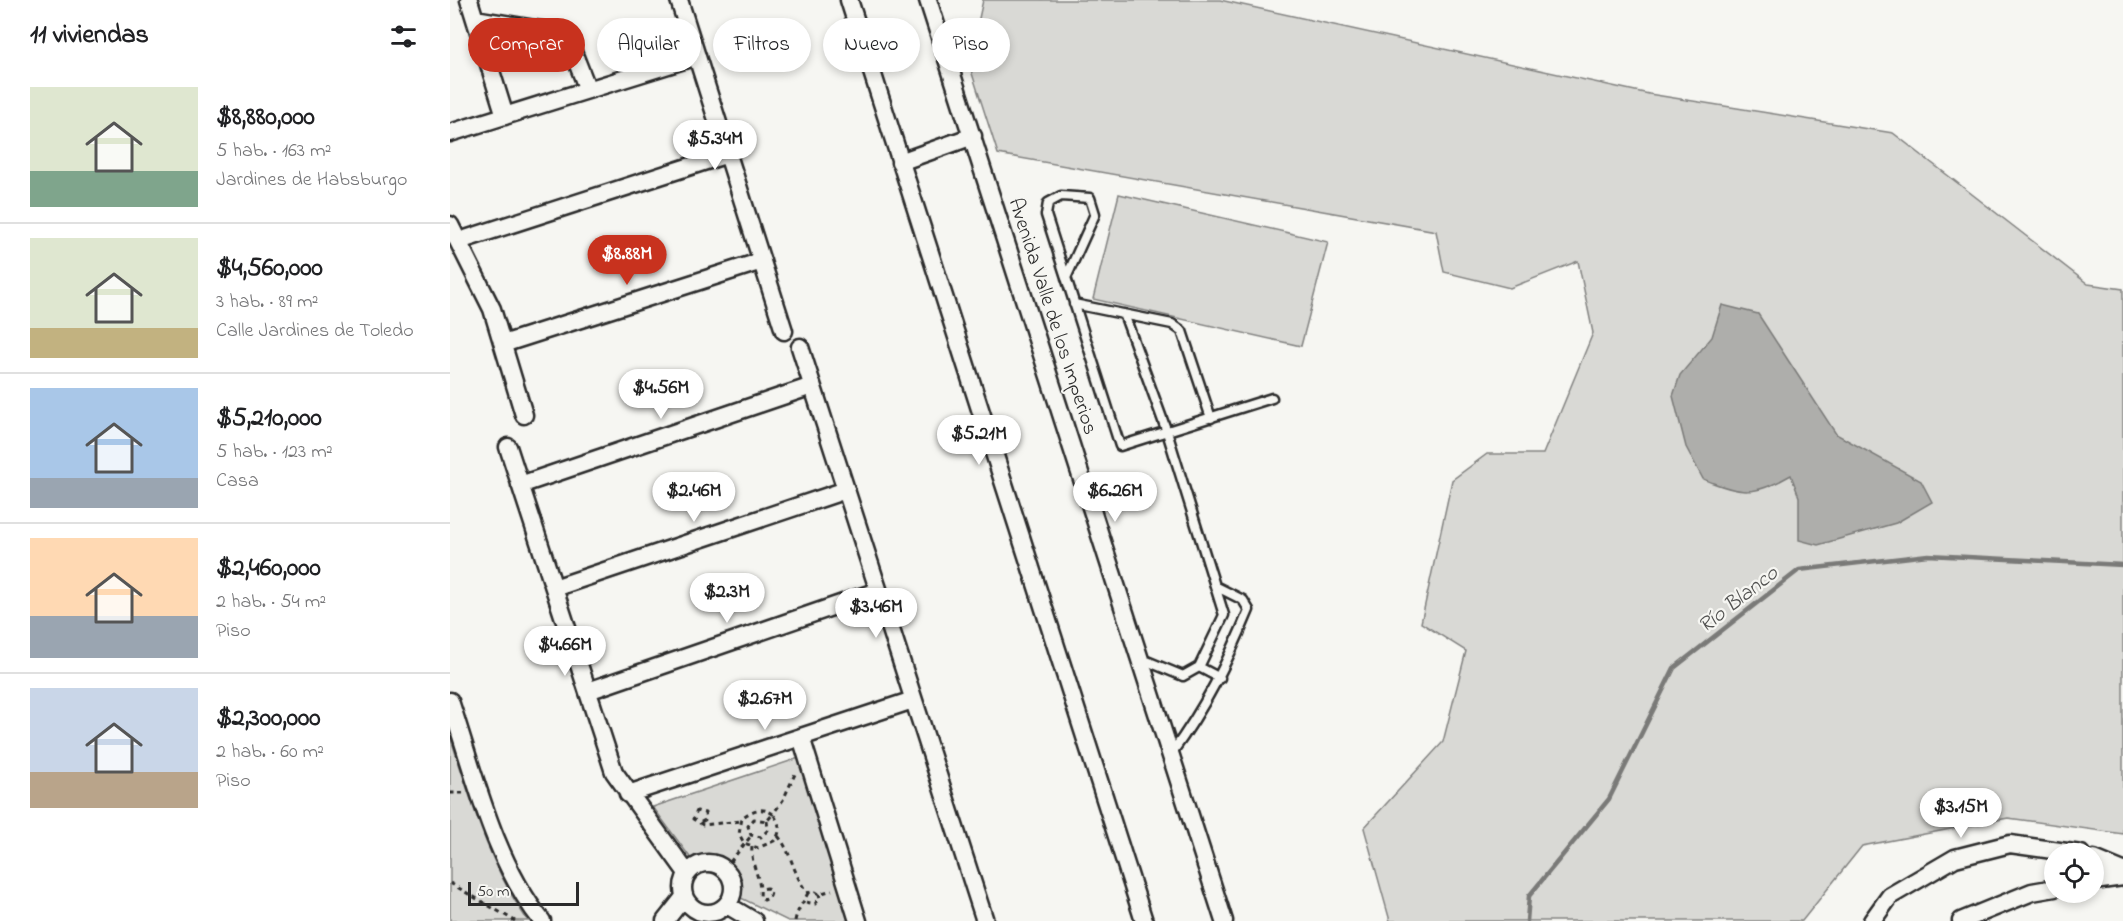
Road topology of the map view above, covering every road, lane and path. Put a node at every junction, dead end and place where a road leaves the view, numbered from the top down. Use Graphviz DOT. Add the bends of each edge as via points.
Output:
graph roads {
  1 [pos="470,0"];
  2 [pos="679,0"];
  3 [pos="849,0"];
  4 [pos="928,0"];
  5 [pos="475,18"];
  6 [pos="685,18"];
  7 [pos="701,69"];
  8 [pos="491,72"];
  9 [pos="581,72"];
  10 [pos="646,72"];
  11 [pos="588,90"];
  12 [pos="505,116"];
  13 [pos="450,133"];
  14 [pos="973,136"];
  15 [pos="728,154"];
  16 [pos="900,162"];
  17 [pos="450,225"];
  18 [pos="459,241"];
  19 [pos="762,261"];
  20 [pos="1066,278"];
  21 [pos="1074,304"];
  22 [pos="1124,314"];
  23 [pos="784,331"];
  24 [pos="503,344"];
  25 [pos="800,347"];
  26 [pos="812,386"];
  27 [pos="1272,398"];
  28 [pos="524,415"];
  29 [pos="1211,418"];
  30 [pos="1167,432"];
  31 [pos="508,447"];
  32 [pos="520,485"];
  33 [pos="846,490"];
  34 [pos="1215,586"];
  35 [pos="554,588"];
  36 [pos="878,591"];
  37 [pos="1140,658"];
  38 [pos="1199,667"];
  39 [pos="1220,678"];
  40 [pos="588,691"];
  41 [pos="913,700"];
  42 [pos="450,701"];
  43 [pos="801,737"];
  44 [pos="1171,754"];
  45 [pos="796,769"];
  46 [pos="468,792"];
  47 [pos="450,793"];
  48 [pos="628,794"];
  49 [pos="773,814"];
  50 [pos="741,820"];
  51 [pos="766,821"];
  52 [pos="701,822"];
  53 [pos="752,835"];
  54 [pos="778,836"];
  55 [pos="744,843"];
  56 [pos="752,847"];
  57 [pos="2044,849"];
  58 [pos="730,862"];
  59 [pos="2104,863"];
  60 [pos="2123,871"];
  61 [pos="687,873"];
  62 [pos="2123,877"];
  63 [pos="2104,880"];
  64 [pos="450,883"];
  65 [pos="838,888"];
  66 [pos="761,889"];
  67 [pos="2044,890"];
  68 [pos="808,893"];
  69 [pos="819,894"];
  70 [pos="684,897"];
  71 [pos="806,902"];
  72 [pos="727,905"];
  73 [pos="1991,915"];
  74 [pos="699,917"];
  75 [pos="515,921"];
  76 [pos="542,921"];
  77 [pos="665,921"];
  78 [pos="754,921"];
  79 [pos="795,921"];
  80 [pos="858,921"];
  81 [pos="985,921"];
  82 [pos="1144,921"];
  83 [pos="1224,921"];
  84 [pos="1872,921"];
  85 [pos="1961,921"];
  1 -- 5 [label="street"];
  2 -- 6 [label="street"];
  3 -- 16 [label="street"];
  4 -- 14 [label="street, Avenida Valle de los Imperios"];
  7 -- 15 [label="street"];
  8 -- 12 [label="street"];
  9 -- 11 [label="street"];
  10 -- 11 [label="street"];
  11 -- 12 [label="street"];
  12 -- 13 [label="street"];
  14 -- 16 [label="street"];
  14 -- 37 [label="street, Avenida Valle de los Imperios"];
  15 -- 18 [label="street"];
  15 -- 19 [label="street"];
  16 -- 82 [label="street"];
  17 -- 18 [label="street"];
  18 -- 24 [label="street" via="492,309"];
  19 -- 23 [label="street"];
  19 -- 24 [label="street"];
  20 -- 20 [label="lane" via="1046,215 1048,203 1060,196 1090,198 1095,214"];
  20 -- 21 [label="lane"];
  21 -- 22 [label="lane"];
  21 -- 30 [label="lane" via="1120,446"];
  22 -- 29 [label="lane" via="1173,324 1182,331"];
  22 -- 30 [label="lane"];
  24 -- 28 [label="street"];
  25 -- 26 [label="street"];
  26 -- 32 [label="street"];
  26 -- 33 [label="street"];
  27 -- 29 [label="lane"];
  29 -- 30 [label="lane"];
  30 -- 34 [label="lane"];
  31 -- 32 [label="street"];
  32 -- 35 [label="street"];
  33 -- 35 [label="street"];
  33 -- 36 [label="street"];
  34 -- 38 [label="lane" via="1224,615"];
  34 -- 39 [label="lane" via="1244,600 1249,610"];
  35 -- 40 [label="street"];
  36 -- 40 [label="street"];
  36 -- 41 [label="street"];
  37 -- 38 [label="lane" via="1183,676"];
  37 -- 44 [label="street, Avenida Valle de los Imperios"];
  38 -- 39 [label="lane"];
  39 -- 44 [label="lane"];
  40 -- 48 [label="street" via="614,772"];
  41 -- 43 [label="street"];
  41 -- 81 [label="street"];
  42 -- 76 [label="street" via="483,802 512,874"];
  43 -- 48 [label="street"];
  43 -- 80 [label="street"];
  44 -- 83 [label="street, Avenida Valle de los Imperios"];
  45 -- 49 [label="path"];
  46 -- 47 [label="path"];
  48 -- 61 [label="street"];
  49 -- 50 [label="path" via="757,809"];
  49 -- 51 [label="path"];
  49 -- 54 [label="path" via="779,821"];
  50 -- 52 [label="path" via="703,825"];
  50 -- 55 [label="path" via="739,834"];
  51 -- 53 [label="path" via="765,834"];
  51 -- 53 [label="path" via="754,819 748,826"];
  52 -- 52 [label="path" via="693,819 697,811 705,813"];
  53 -- 55 [label="path"];
  54 -- 56 [label="path" via="767,845"];
  54 -- 68 [label="path"];
  55 -- 56 [label="path"];
  55 -- 58 [label="path"];
  56 -- 66 [label="path" via="752,862"];
  57 -- 84 [label="street" via="2010,844 1955,858 1890,896"];
  59 -- 60 [label="street"];
  61 -- 70 [label="street" via="682,884"];
  61 -- 72 [label="street" via="698,864 711,862 724,868 732,879 733,893"];
  62 -- 63 [label="street"];
  64 -- 75 [label="path"];
  65 -- 69 [label="path"];
  67 -- 73 [label="street" via="2032,892"];
  68 -- 69 [label="path"];
  68 -- 71 [label="path"];
  69 -- 71 [label="path" via="815,904"];
  70 -- 74 [label="street"];
  70 -- 77 [label="street"];
  71 -- 79 [label="path" via="797,911"];
  72 -- 74 [label="street" via="716,913"];
  72 -- 78 [label="street"];
  73 -- 85 [label="street"];
}
